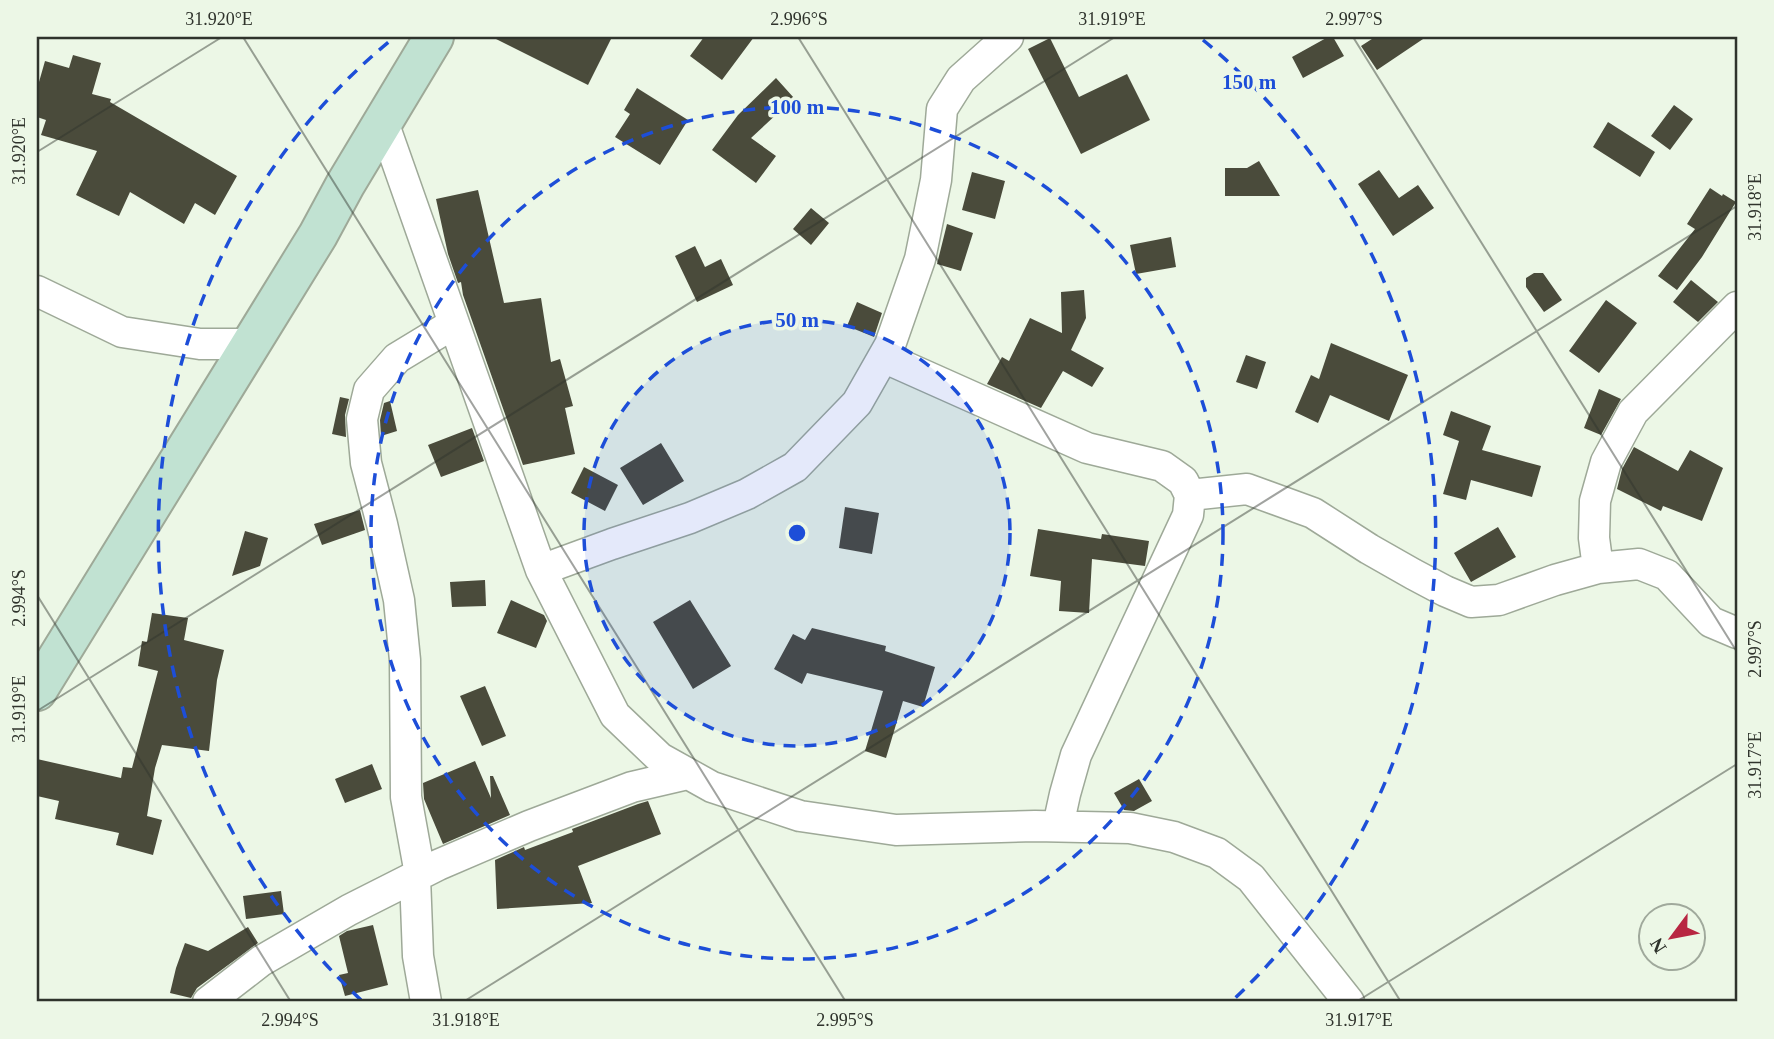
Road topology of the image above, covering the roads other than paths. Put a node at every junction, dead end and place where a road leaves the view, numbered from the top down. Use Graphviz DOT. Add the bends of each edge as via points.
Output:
graph roads {
  1 [pos="1008,37"];
  2 [pos="432,38"];
  3 [pos="383,122"];
  4 [pos="37,291"];
  5 [pos="1737,307"];
  6 [pos="453,324"];
  7 [pos="251,344"];
  8 [pos="883,357"];
  9 [pos="1189,495"];
  10 [pos="1598,568"];
  11 [pos="541,570"];
  12 [pos="1737,633"];
  13 [pos="37,691"];
  14 [pos="688,774"];
  15 [pos="1058,826"];
  16 [pos="417,875"];
  17 [pos="208,1002"];
  18 [pos="426,1002"];
  19 [pos="1349,1002"];
  1 -- 8 [label="street" via="961,79 942,108 936,180 920,259"];
  2 -- 3 [label="street"];
  3 -- 6 [label="street"];
  3 -- 7 [label="street"];
  4 -- 7 [label="street" via="122,332 200,344"];
  5 -- 10 [label="street" via="1633,412 1606,462 1595,501"];
  6 -- 11 [label="street"];
  6 -- 16 [label="street" via="397,358 369,390 362,419 366,463 399,600 405,660 406,797"];
  7 -- 13 [label="street"];
  8 -- 9 [label="street" via="1087,448 1162,466 1183,481"];
  8 -- 11 [label="street" via="857,403 795,467 690,518"];
  9 -- 10 [label="street" via="1247,489 1313,513 1413,574 1471,601 1499,600"];
  9 -- 15 [label="street" via="1188,515 1076,755"];
  10 -- 12 [label="street" via="1639,564 1667,575 1711,622"];
  11 -- 14 [label="street" via="615,716 660,758"];
  14 -- 15 [label="street" via="800,816 896,830"];
  14 -- 16 [label="street" via="632,787"];
  15 -- 19 [label="street" via="1130,828 1174,837 1217,853 1251,878"];
  16 -- 17 [label="street" via="261,961"];
  16 -- 18 [label="street" via="418,956"];
}
